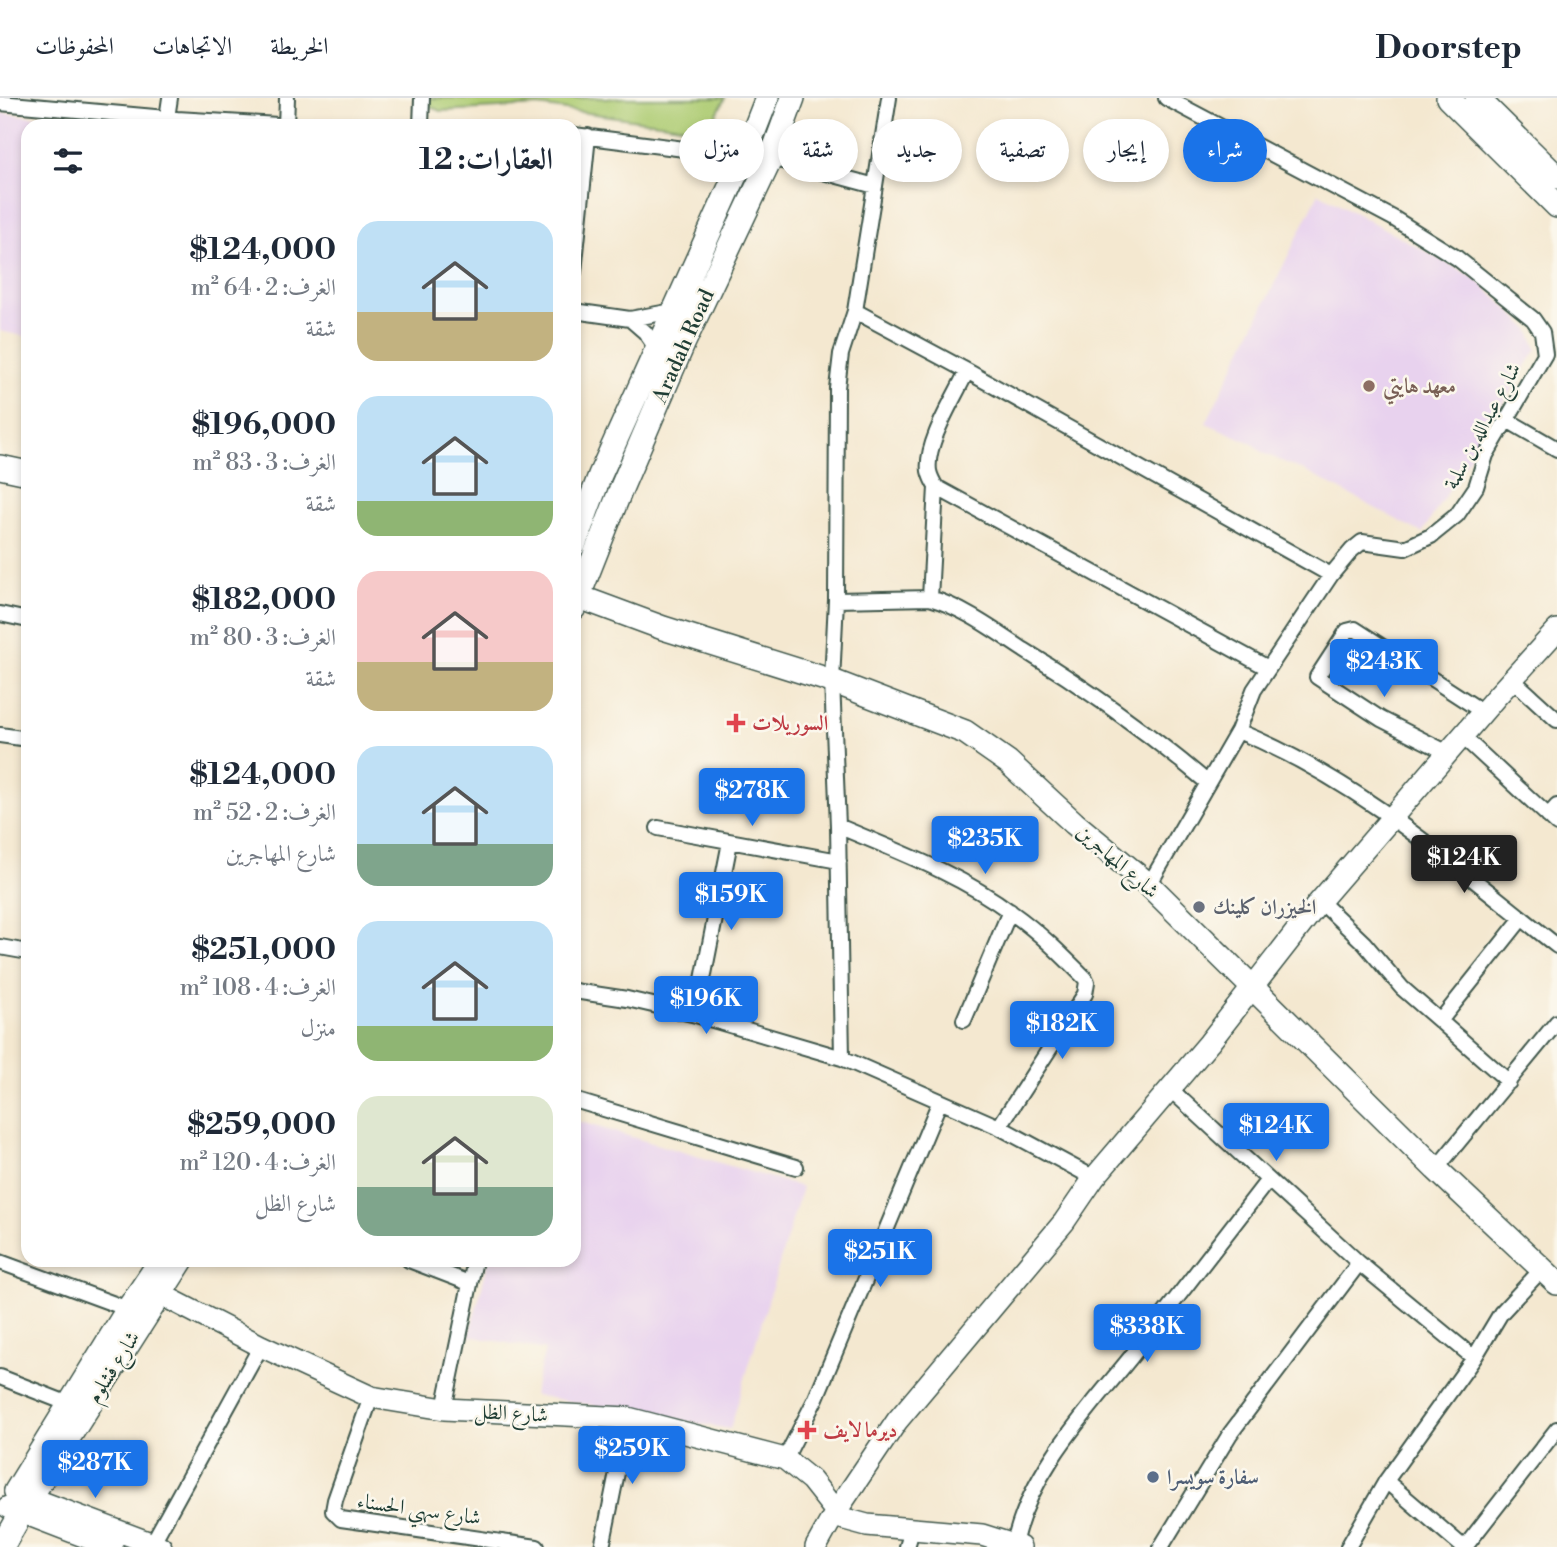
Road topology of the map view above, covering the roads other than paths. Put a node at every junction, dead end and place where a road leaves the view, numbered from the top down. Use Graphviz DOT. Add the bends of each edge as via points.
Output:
graph roads {
  1 [pos="170,98"];
  2 [pos="287,98"];
  3 [pos="422,98"];
  4 [pos="767,98"];
  5 [pos="793,98"];
  6 [pos="889,98"];
  7 [pos="1166,98"];
  8 [pos="1448,98"];
  9 [pos="1477,98"];
  10 [pos="0,103"];
  11 [pos="155,119"];
  12 [pos="174,119"];
  13 [pos="286,119"];
  14 [pos="421,119"];
  15 [pos="759,119"];
  16 [pos="581,135"];
  17 [pos="679,148"];
  18 [pos="771,158"];
  19 [pos="1557,177"];
  20 [pos="730,182"];
  21 [pos="732,182"];
  22 [pos="731,185"];
  23 [pos="875,186"];
  24 [pos="1557,206"];
  25 [pos="673,311"];
  26 [pos="855,311"];
  27 [pos="581,312"];
  28 [pos="630,319"];
  29 [pos="656,348"];
  30 [pos="967,371"];
  31 [pos="1507,420"];
  32 [pos="1557,449"];
  33 [pos="0,467"];
  34 [pos="21,471"];
  35 [pos="936,487"];
  36 [pos="581,526"];
  37 [pos="1331,575"];
  38 [pos="581,588"];
  39 [pos="930,598"];
  40 [pos="836,600"];
  41 [pos="581,602"];
  42 [pos="0,614"];
  43 [pos="21,618"];
  44 [pos="1557,630"];
  45 [pos="1268,667"];
  46 [pos="1513,679"];
  47 [pos="832,681"];
  48 [pos="1483,712"];
  49 [pos="1557,720"];
  50 [pos="1238,731"];
  51 [pos="1462,736"];
  52 [pos="1,739"];
  53 [pos="21,739"];
  54 [pos="1448,753"];
  55 [pos="1208,783"];
  56 [pos="1554,815"];
  57 [pos="1394,817"];
  58 [pos="838,826"];
  59 [pos="658,828"];
  60 [pos="730,842"];
  61 [pos="839,861"];
  62 [pos="1149,885"];
  63 [pos="1320,901"];
  64 [pos="1010,911"];
  65 [pos="1522,918"];
  66 [pos="1557,946"];
  67 [pos="0,947"];
  68 [pos="21,951"];
  69 [pos="1250,987"];
  70 [pos="581,992"];
  71 [pos="696,1015"];
  72 [pos="964,1020"];
  73 [pos="1440,1021"];
  74 [pos="1557,1022"];
  75 [pos="842,1058"];
  76 [pos="1509,1082"];
  77 [pos="1170,1089"];
  78 [pos="940,1101"];
  79 [pos="581,1102"];
  80 [pos="999,1127"];
  81 [pos="796,1167"];
  82 [pos="1436,1169"];
  83 [pos="1094,1178"];
  84 [pos="1268,1180"];
  85 [pos="0,1262"];
  86 [pos="1359,1263"];
  87 [pos="156,1267"];
  88 [pos="177,1267"];
  89 [pos="428,1267"];
  90 [pos="473,1267"];
  91 [pos="1549,1276"];
  92 [pos="470,1283"];
  93 [pos="160,1294"];
  94 [pos="128,1309"];
  95 [pos="261,1346"];
  96 [pos="1474,1358"];
  97 [pos="0,1377"];
  98 [pos="371,1397"];
  99 [pos="69,1404"];
  100 [pos="444,1409"];
  101 [pos="628,1418"];
  102 [pos="1557,1429"];
  103 [pos="785,1459"];
  104 [pos="1386,1481"];
  105 [pos="11,1503"];
  106 [pos="835,1513"];
  107 [pos="909,1539"];
  108 [pos="156,1545"];
  109 [pos="1017,1546"];
  110 [pos="2,1547"];
  111 [pos="112,1547"];
  112 [pos="537,1547"];
  113 [pos="602,1547"];
  114 [pos="816,1547"];
  115 [pos="1161,1547"];
  116 [pos="1348,1547"];
  117 [pos="1464,1547"];
  1 -- 12 [label="street"];
  2 -- 13 [label="street"];
  3 -- 14 [label="street"];
  4 -- 15 [label="main road, Aradah Road"];
  5 -- 18 [label="main road, Aradah Road"];
  6 -- 23 [label="street"];
  7 -- 31 [label="street, شارع عبدالله بن سلمة" via="1393,218 1457,258 1533,319 1542,332 1545,354"];
  8 -- 24 [label="main road"];
  9 -- 19 [label="main road"];
  10 -- 11 [label="street"];
  16 -- 17 [label="street"];
  18 -- 23 [label="street"];
  18 -- 38 [label="main road, Aradah Road" via="684,342"];
  20 -- 22 [label="street"];
  21 -- 22 [label="main road, Aradah Road"];
  22 -- 25 [label="main road, Aradah Road"];
  23 -- 26 [label="street"];
  25 -- 28 [label="street"];
  25 -- 29 [label="main road, Aradah Road"];
  26 -- 30 [label="street"];
  26 -- 40 [label="street" via="841,354 837,388"];
  27 -- 28 [label="street"];
  28 -- 29 [label="street"];
  29 -- 36 [label="main road, Aradah Road"];
  30 -- 35 [label="street" via="933,445 929,472"];
  30 -- 37 [label="street"];
  31 -- 32 [label="street"];
  31 -- 37 [label="street, شارع عبدالله بن سلمة" via="1486,455 1476,487 1457,515 1432,536 1405,548 1362,542"];
  33 -- 34 [label="main road"];
  35 -- 39 [label="street"];
  35 -- 45 [label="street"];
  37 -- 45 [label="street, شارع عبدالله بن سلمة"];
  39 -- 40 [label="street"];
  39 -- 55 [label="street" via="979,622 1078,684"];
  40 -- 47 [label="street"];
  41 -- 47 [label="main road, شارع المهاجرين"];
  42 -- 43 [label="street"];
  44 -- 46 [label="main road"];
  45 -- 50 [label="street, شارع عبدالله بن سلمة"];
  46 -- 48 [label="main road"];
  46 -- 49 [label="street"];
  47 -- 58 [label="street"];
  47 -- 62 [label="main road, شارع المهاجرين" via="965,732 1008,762"];
  48 -- 51 [label="main road"];
  48 -- 54 [label="street" via="1355,629 1347,631 1317,677 1381,719"];
  50 -- 55 [label="street, شارع عبدالله بن سلمة"];
  50 -- 57 [label="street" via="1319,769"];
  51 -- 54 [label="main road"];
  51 -- 56 [label="street"];
  52 -- 53 [label="street"];
  54 -- 57 [label="main road"];
  55 -- 62 [label="street, شارع عبدالله بن سلمة"];
  57 -- 63 [label="main road"];
  57 -- 65 [label="street"];
  58 -- 61 [label="street"];
  58 -- 64 [label="street" via="942,871"];
  59 -- 60 [label="street"];
  60 -- 61 [label="street"];
  60 -- 71 [label="street"];
  61 -- 75 [label="street"];
  62 -- 69 [label="main road, شارع المهاجرين"];
  63 -- 69 [label="main road"];
  63 -- 73 [label="street" via="1372,951 1402,988"];
  64 -- 72 [label="street"];
  64 -- 80 [label="street" via="1048,941 1087,982 1085,994"];
  65 -- 66 [label="street"];
  65 -- 73 [label="street"];
  67 -- 68 [label="street"];
  69 -- 77 [label="main road"];
  69 -- 82 [label="main road, شارع المهاجرين"];
  70 -- 71 [label="street"];
  71 -- 75 [label="street"];
  73 -- 76 [label="street"];
  74 -- 76 [label="street"];
  75 -- 78 [label="street"];
  76 -- 82 [label="street"];
  77 -- 83 [label="main road"];
  77 -- 84 [label="street"];
  78 -- 80 [label="street"];
  78 -- 103 [label="street" via="816,1398"];
  79 -- 81 [label="street"];
  80 -- 83 [label="street"];
  82 -- 91 [label="main road, شارع المهاجرين"];
  83 -- 106 [label="main road" via="1064,1222 897,1421"];
  84 -- 86 [label="street"];
  84 -- 109 [label="street" via="1050,1460 1036,1484"];
  85 -- 94 [label="street"];
  86 -- 96 [label="street"];
  86 -- 115 [label="street" via="1230,1434"];
  87 -- 94 [label="main road, شارع فشلوم"];
  88 -- 93 [label="main road, شارع فشلوم"];
  89 -- 92 [label="street"];
  90 -- 92 [label="street"];
  91 -- 96 [label="street" via="1501,1313"];
  92 -- 100 [label="street"];
  93 -- 95 [label="main road, شارع الظل"];
  93 -- 105 [label="main road, شارع فشلوم"];
  94 -- 99 [label="main road, شارع فشلوم"];
  95 -- 98 [label="main road, شارع الظل"];
  95 -- 108 [label="street"];
  96 -- 104 [label="street"];
  97 -- 99 [label="street"];
  98 -- 100 [label="main road, شارع الظل"];
  98 -- 112 [label="street, شارع سهي الحسناء" via="335,1500 333,1511 341,1519"];
  99 -- 105 [label="main road, شارع فشلوم"];
  100 -- 101 [label="main road, شارع الظل"];
  101 -- 103 [label="main road, شارع الظل"];
  101 -- 113 [label="street"];
  102 -- 117 [label="street"];
  103 -- 106 [label="main road, شارع الظل" via="811,1480"];
  104 -- 116 [label="street"];
  104 -- 117 [label="street"];
  105 -- 108 [label="main road"];
  105 -- 110 [label="main road, شارع فشلوم"];
  105 -- 111 [label="main road"];
  106 -- 107 [label="main road"];
  106 -- 114 [label="main road"];
  107 -- 109 [label="main road" via="982,1535"];
}
